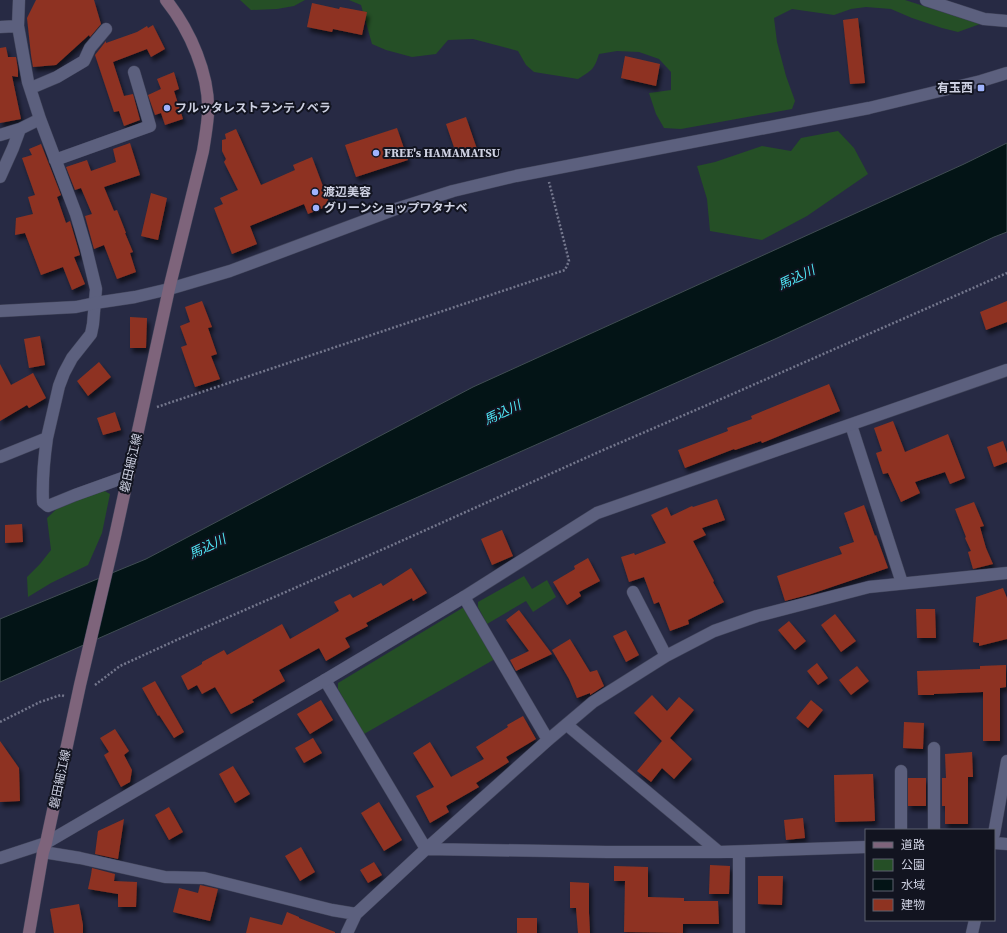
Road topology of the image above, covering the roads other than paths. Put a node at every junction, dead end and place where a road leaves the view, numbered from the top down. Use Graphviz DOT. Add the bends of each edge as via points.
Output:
graph roads {
  1 [pos="19,0"];
  2 [pos="166,0"];
  3 [pos="926,0"];
  4 [pos="1007,21"];
  5 [pos="18,26"];
  6 [pos="0,27"];
  7 [pos="106,29"];
  8 [pos="134,72"];
  9 [pos="1007,73"];
  10 [pos="31,88"];
  11 [pos="40,119"];
  12 [pos="20,129"];
  13 [pos="0,135"];
  14 [pos="55,160"];
  15 [pos="0,177"];
  16 [pos="169,289"];
  17 [pos="95,303"];
  18 [pos="0,311"];
  19 [pos="1007,370"];
  20 [pos="850,425"];
  21 [pos="47,438"];
  22 [pos="0,457"];
  23 [pos="128,476"];
  24 [pos="1007,573"];
  25 [pos="902,583"];
  26 [pos="633,592"];
  27 [pos="464,597"];
  28 [pos="666,656"];
  29 [pos="325,680"];
  30 [pos="567,725"];
  31 [pos="548,740"];
  32 [pos="934,748"];
  33 [pos="1007,761"];
  34 [pos="901,771"];
  35 [pos="901,829"];
  36 [pos="934,829"];
  37 [pos="995,829"];
  38 [pos="995,843"];
  39 [pos="1007,844"];
  40 [pos="44,847"];
  41 [pos="865,847"];
  42 [pos="426,849"];
  43 [pos="720,852"];
  44 [pos="739,852"];
  45 [pos="0,858"];
  46 [pos="356,914"];
  47 [pos="975,921"];
  48 [pos="29,933"];
  49 [pos="347,933"];
  50 [pos="739,933"];
  51 [pos="972,933"];
  1 -- 5 [label="street"];
  2 -- 16 [label="main road, 磐田細江線" via="183,25 200,60 208,113 202,151"];
  3 -- 4 [label="street" via="984,19"];
  5 -- 6 [label="street"];
  5 -- 10 [label="street"];
  7 -- 10 [label="street" via="90,48 84,60"];
  8 -- 14 [label="street" via="150,126"];
  9 -- 16 [label="street" via="981,82 868,108 546,170 453,191 388,212 230,271"];
  10 -- 11 [label="street"];
  11 -- 12 [label="street"];
  11 -- 14 [label="street"];
  12 -- 13 [label="street"];
  12 -- 15 [label="street"];
  14 -- 17 [label="street" via="86,248 96,289"];
  16 -- 17 [label="street"];
  16 -- 23 [label="main road, 磐田細江線"];
  17 -- 18 [label="street" via="76,307"];
  17 -- 21 [label="street" via="91,334 64,373"];
  19 -- 20 [label="street"];
  20 -- 25 [label="street"];
  20 -- 27 [label="street" via="597,513"];
  21 -- 22 [label="street"];
  21 -- 23 [label="street" via="42,489 43,502 48,506"];
  23 -- 40 [label="main road, 磐田細江線"];
  24 -- 25 [label="street"];
  25 -- 28 [label="street" via="869,587 757,616 714,631"];
  26 -- 28 [label="street"];
  27 -- 29 [label="street"];
  27 -- 31 [label="street"];
  28 -- 30 [label="street" via="593,702"];
  29 -- 40 [label="street"];
  29 -- 42 [label="street"];
  30 -- 31 [label="street"];
  30 -- 43 [label="street"];
  31 -- 42 [label="street"];
  32 -- 36 [label="street"];
  33 -- 37 [label="street"];
  34 -- 35 [label="street"];
  38 -- 39 [label="street"];
  40 -- 45 [label="street"];
  40 -- 46 [label="street" via="80,858 165,877 204,878"];
  40 -- 48 [label="main road, 磐田細江線"];
  41 -- 44 [label="street"];
  42 -- 43 [label="street"];
  42 -- 46 [label="street"];
  43 -- 44 [label="street"];
  44 -- 50 [label="street"];
  46 -- 49 [label="street"];
  47 -- 51 [label="street"];
}
